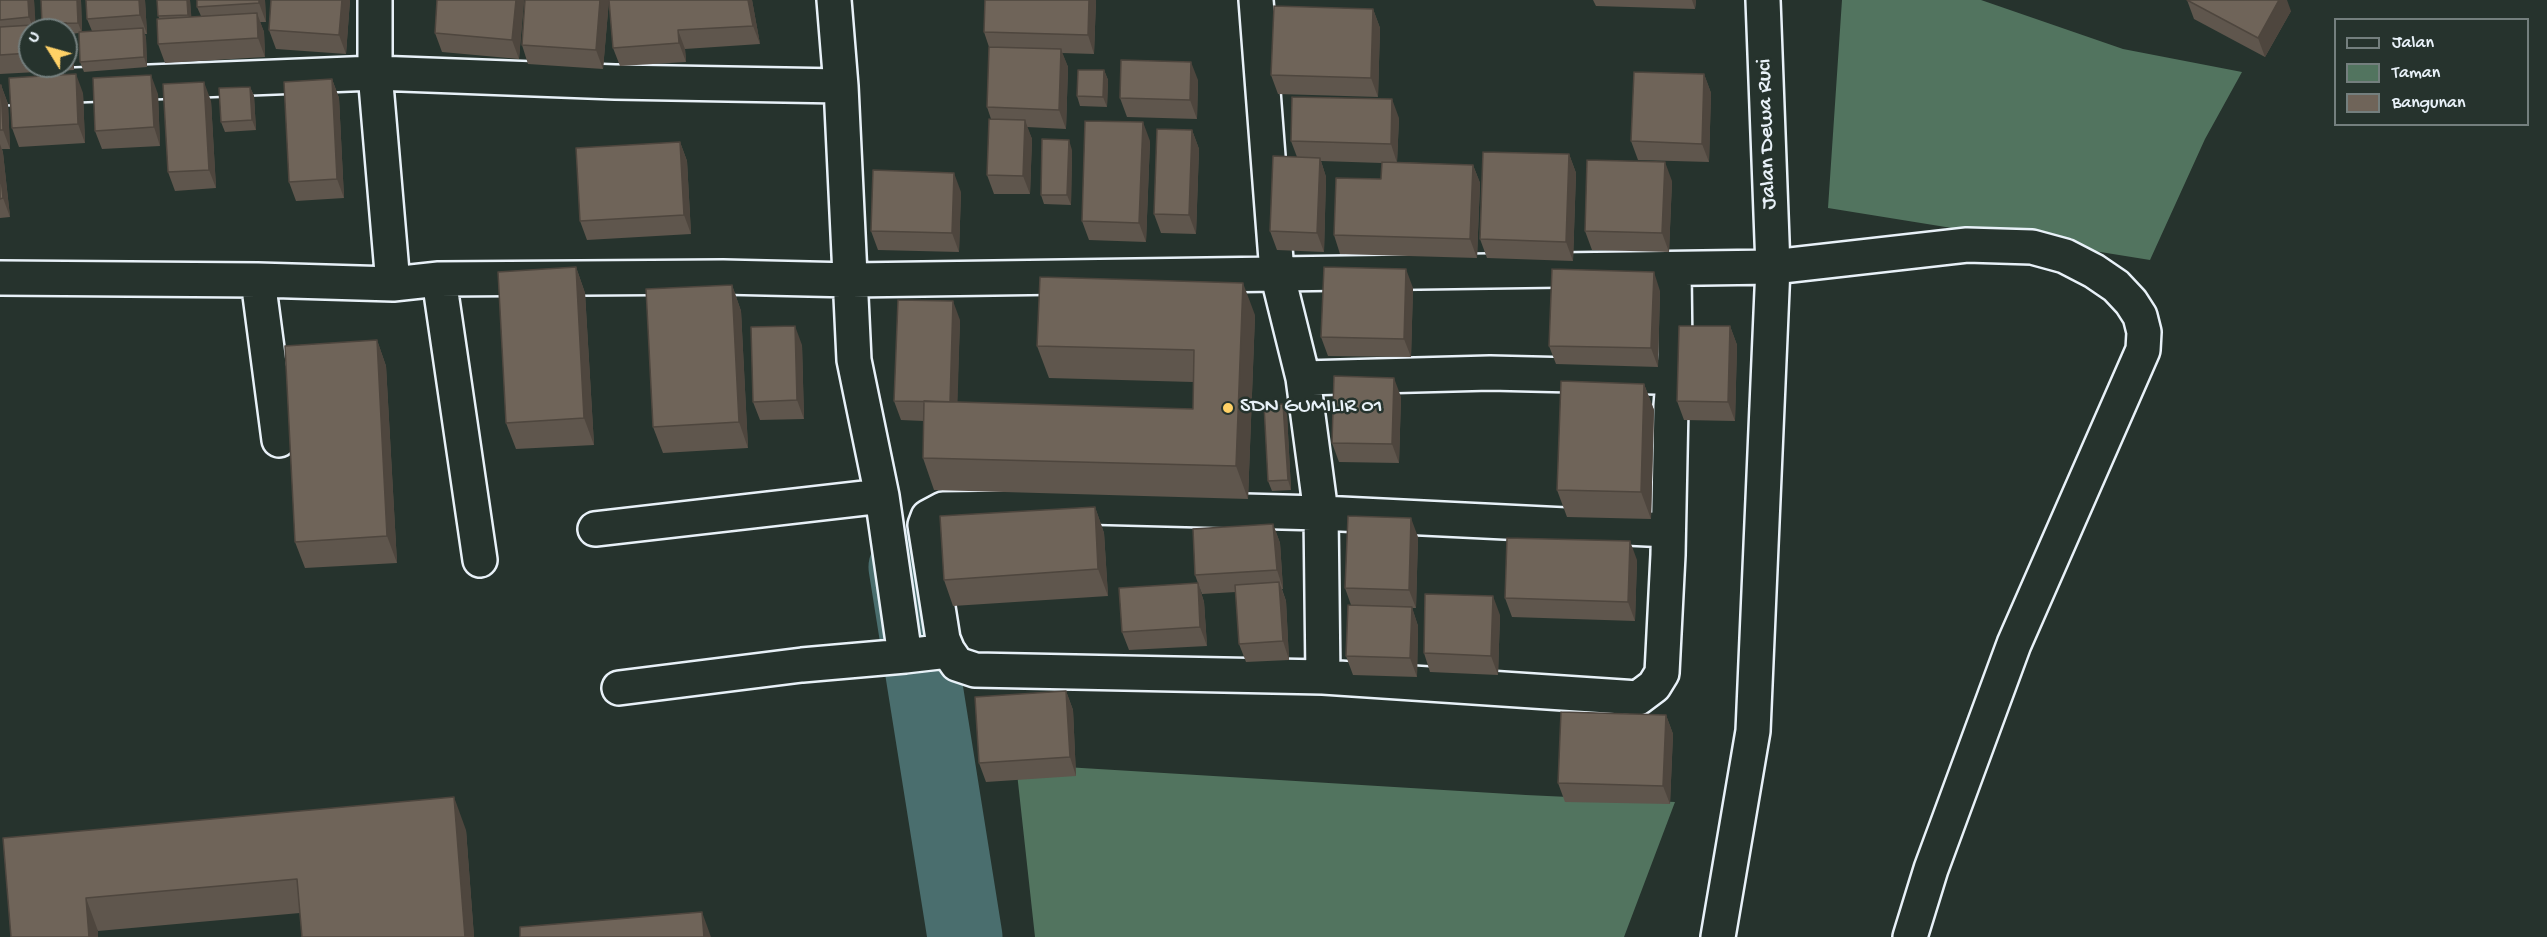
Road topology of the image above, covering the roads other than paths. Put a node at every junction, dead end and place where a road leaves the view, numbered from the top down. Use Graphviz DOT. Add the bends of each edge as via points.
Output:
graph roads {
  1 [pos="375,0"];
  2 [pos="834,0"];
  3 [pos="1256,0"];
  4 [pos="1763,0"];
  5 [pos="375,73"];
  6 [pos="841,86"];
  7 [pos="0,88"];
  8 [pos="1773,267"];
  9 [pos="1674,269"];
  10 [pos="1277,273"];
  11 [pos="0,278"];
  12 [pos="439,279"];
  13 [pos="258,280"];
  14 [pos="852,280"];
  15 [pos="393,284"];
  16 [pos="1673,374"];
  17 [pos="1304,378"];
  18 [pos="279,440"];
  19 [pos="882,496"];
  20 [pos="1321,513"];
  21 [pos="595,529"];
  22 [pos="1668,530"];
  23 [pos="480,560"];
  24 [pos="925,654"];
  25 [pos="1323,677"];
  26 [pos="619,688"];
  27 [pos="1718,937"];
  28 [pos="1910,937"];
  1 -- 5 [label="street"];
  2 -- 6 [label="street"];
  3 -- 10 [label="street"];
  4 -- 8 [label="street, Jalan Dewa Ruci"];
  5 -- 6 [label="street"];
  5 -- 7 [label="street"];
  5 -- 15 [label="street"];
  6 -- 14 [label="street"];
  8 -- 9 [label="street"];
  8 -- 27 [label="street, Jalan Dewa Ruci" via="1754,731"];
  8 -- 28 [label="street" via="1967,245 2032,247 2065,256 2116,286 2140,316 2145,332 2144,350 2134,375 2014,645 1931,869"];
  9 -- 10 [label="street"];
  9 -- 16 [label="street"];
  10 -- 14 [label="street"];
  10 -- 17 [label="street"];
  11 -- 13 [label="street"];
  12 -- 14 [label="street"];
  12 -- 15 [label="street"];
  12 -- 23 [label="street"];
  13 -- 15 [label="street"];
  13 -- 18 [label="street"];
  14 -- 19 [label="street" via="854,360"];
  16 -- 17 [label="street"];
  16 -- 22 [label="street"];
  17 -- 20 [label="street"];
  19 -- 21 [label="street"];
  19 -- 24 [label="street"];
  20 -- 22 [label="street"];
  20 -- 24 [label="street" via="1090,507 942,509 928,517 925,525 944,639"];
  20 -- 25 [label="street"];
  22 -- 25 [label="street" via="1662,673 1654,686 1638,698"];
  24 -- 25 [label="street" via="975,670"];
  24 -- 26 [label="street"];
}
